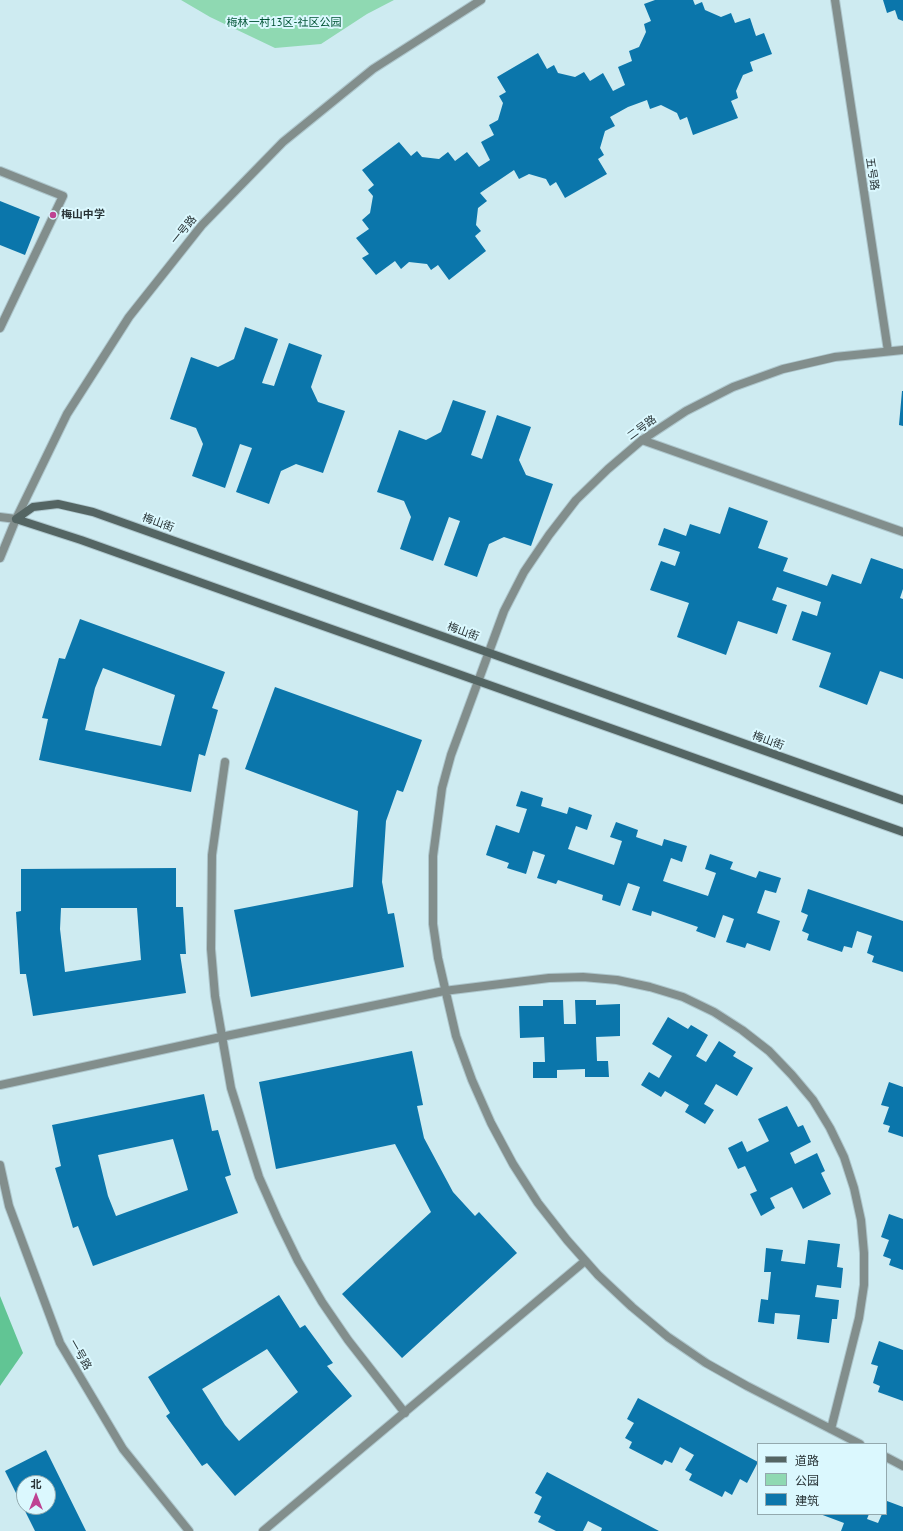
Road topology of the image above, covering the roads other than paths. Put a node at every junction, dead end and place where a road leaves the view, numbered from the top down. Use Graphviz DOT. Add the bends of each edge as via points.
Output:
graph roads {
  1 [pos="481,0"];
  2 [pos="835,0"];
  3 [pos="0,171"];
  4 [pos="0,328"];
  5 [pos="903,350"];
  6 [pos="888,351"];
  7 [pos="642,440"];
  8 [pos="0,517"];
  9 [pos="16,519"];
  10 [pos="903,532"];
  11 [pos="0,558"];
  12 [pos="487,652"];
  13 [pos="477,680"];
  14 [pos="225,762"];
  15 [pos="903,800"];
  16 [pos="903,832"];
  17 [pos="444,991"];
  18 [pos="221,1037"];
  19 [pos="0,1085"];
  20 [pos="0,1165"];
  21 [pos="585,1261"];
  22 [pos="404,1412"];
  23 [pos="831,1429"];
  24 [pos="858,1443"];
  25 [pos="887,1458"];
  26 [pos="903,1466"];
  27 [pos="189,1531"];
  28 [pos="263,1531"];
  1 -- 9 [label="street, 一号路" via="373,69 283,142 202,225 129,317 71,408"];
  2 -- 6 [label="street, 五号路"];
  3 -- 4 [label="street" via="63,196"];
  5 -- 6 [label="street, 二号路"];
  6 -- 7 [label="street, 二号路" via="835,357 783,369 733,387 686,411"];
  7 -- 10 [label="street"];
  7 -- 12 [label="street, 二号路" via="582,495 549,535 517,585"];
  8 -- 9 [label="street"];
  9 -- 11 [label="street, 一号路"];
  9 -- 12 [label="street, 梅山街" via="33,507 58,504 93,512"];
  9 -- 13 [label="street"];
  12 -- 13 [label="street, 二号路"];
  12 -- 15 [label="street, 梅山街"];
  13 -- 16 [label="street"];
  13 -- 17 [label="street, 二号路" via="451,755 435,828 432,869 433,917"];
  14 -- 18 [label="street" via="212,855 210,902 211,949"];
  17 -- 18 [label="street"];
  17 -- 21 [label="street, 二号路" via="456,1036 491,1123 538,1203"];
  17 -- 23 [label="street" via="549,978 583,977 617,980 650,987 683,997 714,1012 764,1047 792,1074 830,1128 844,1157 861,1220 864,1285 859,1318"];
  18 -- 19 [label="street"];
  18 -- 22 [label="street" via="231,1088 259,1177 298,1261 348,1340"];
  20 -- 27 [label="street, 一号路" via="9,1206 60,1343 123,1449"];
  21 -- 22 [label="street"];
  21 -- 23 [label="street, 二号路" via="632,1307 668,1337 706,1363"];
  22 -- 28 [label="street"];
  23 -- 24 [label="street, 二号路"];
  25 -- 26 [label="street"];
}
